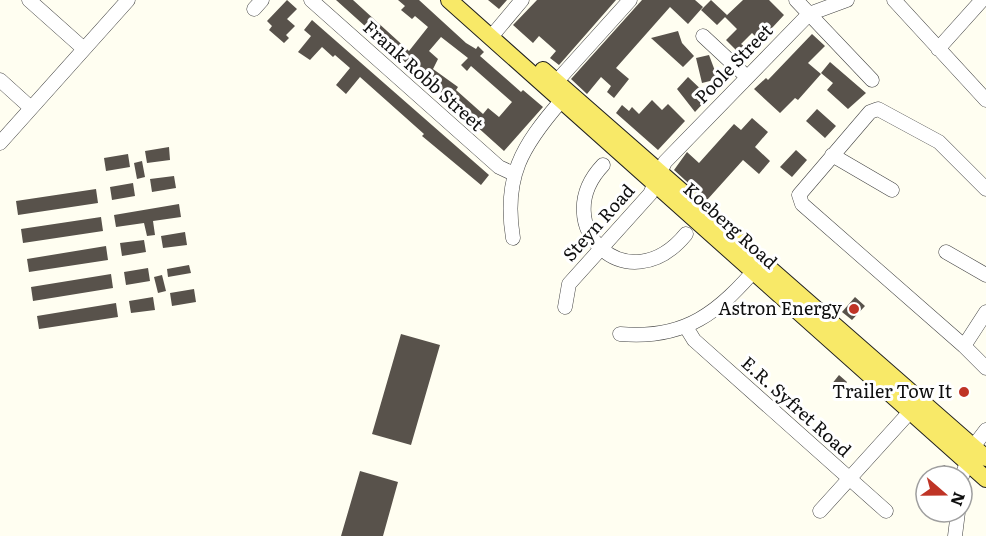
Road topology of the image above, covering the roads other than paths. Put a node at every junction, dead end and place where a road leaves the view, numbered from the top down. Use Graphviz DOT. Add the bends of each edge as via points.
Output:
graph roads {
  1 [pos="29,0"];
  2 [pos="128,0"];
  3 [pos="311,0"];
  4 [pos="449,0"];
  5 [pos="464,0"];
  6 [pos="522,0"];
  7 [pos="630,0"];
  8 [pos="796,0"];
  9 [pos="847,0"];
  10 [pos="894,0"];
  11 [pos="982,0"];
  12 [pos="809,14"];
  13 [pos="494,34"];
  14 [pos="703,36"];
  15 [pos="84,49"];
  16 [pos="938,49"];
  17 [pos="747,78"];
  18 [pos="0,80"];
  19 [pos="872,80"];
  20 [pos="557,81"];
  21 [pos="986,100"];
  22 [pos="561,101"];
  23 [pos="31,108"];
  24 [pos="0,143"];
  25 [pos="832,155"];
  26 [pos="603,165"];
  27 [pos="514,174"];
  28 [pos="657,178"];
  29 [pos="986,189"];
  30 [pos="892,190"];
  31 [pos="686,234"];
  32 [pos="513,238"];
  33 [pos="602,248"];
  34 [pos="946,252"];
  35 [pos="758,267"];
  36 [pos="986,275"];
  37 [pos="565,307"];
  38 [pos="986,312"];
  39 [pos="686,327"];
  40 [pos="620,334"];
  41 [pos="964,346"];
  42 [pos="986,368"];
  43 [pos="915,406"];
  44 [pos="986,430"];
  45 [pos="972,461"];
  46 [pos="849,478"];
  47 [pos="986,479"];
  48 [pos="820,511"];
  49 [pos="886,511"];
  1 -- 15 [label="street"];
  2 -- 15 [label="street"];
  3 -- 27 [label="street, Frank Robb Street" via="499,167"];
  4 -- 13 [label="main road, Koeberg Road"];
  5 -- 13 [label="main road, Koeberg Road"];
  6 -- 13 [label="street"];
  7 -- 20 [label="street"];
  8 -- 12 [label="street"];
  9 -- 12 [label="street, Poole Street"];
  10 -- 16 [label="street"];
  11 -- 16 [label="street"];
  12 -- 17 [label="street, Poole Street"];
  12 -- 19 [label="street"];
  13 -- 20 [label="main road, Koeberg Road"];
  13 -- 22 [label="main road, Koeberg Road"];
  14 -- 17 [label="street"];
  15 -- 23 [label="street"];
  16 -- 21 [label="street"];
  17 -- 28 [label="street, Poole Street" via="665,162"];
  18 -- 23 [label="street"];
  20 -- 28 [label="main road, Koeberg Road"];
  22 -- 27 [label="street" via="527,144"];
  22 -- 28 [label="main road, Koeberg Road"];
  23 -- 24 [label="street"];
  25 -- 29 [label="street" via="870,112 878,109 939,142"];
  25 -- 30 [label="street"];
  25 -- 41 [label="street" via="801,190 799,200"];
  26 -- 33 [label="street" via="587,187 583,207 587,228"];
  27 -- 32 [label="street" via="510,207"];
  28 -- 33 [label="street, Steyn Road" via="649,195"];
  28 -- 35 [label="main road, Koeberg Road"];
  31 -- 33 [label="street" via="665,254 640,263 614,257"];
  33 -- 37 [label="street, Steyn Road" via="569,284"];
  34 -- 36 [label="street"];
  35 -- 39 [label="street" via="721,305"];
  35 -- 43 [label="main road, Koeberg Road"];
  38 -- 41 [label="street"];
  39 -- 40 [label="street" via="658,335"];
  39 -- 46 [label="street, E.R. Syfret Road" via="694,340"];
  41 -- 42 [label="street"];
  43 -- 45 [label="main road, Koeberg Road"];
  43 -- 46 [label="street"];
  44 -- 45 [label="street"];
  45 -- 47 [label="main road, Koeberg Road"];
  46 -- 48 [label="street"];
  46 -- 49 [label="street, E.R. Syfret Road"];
}
